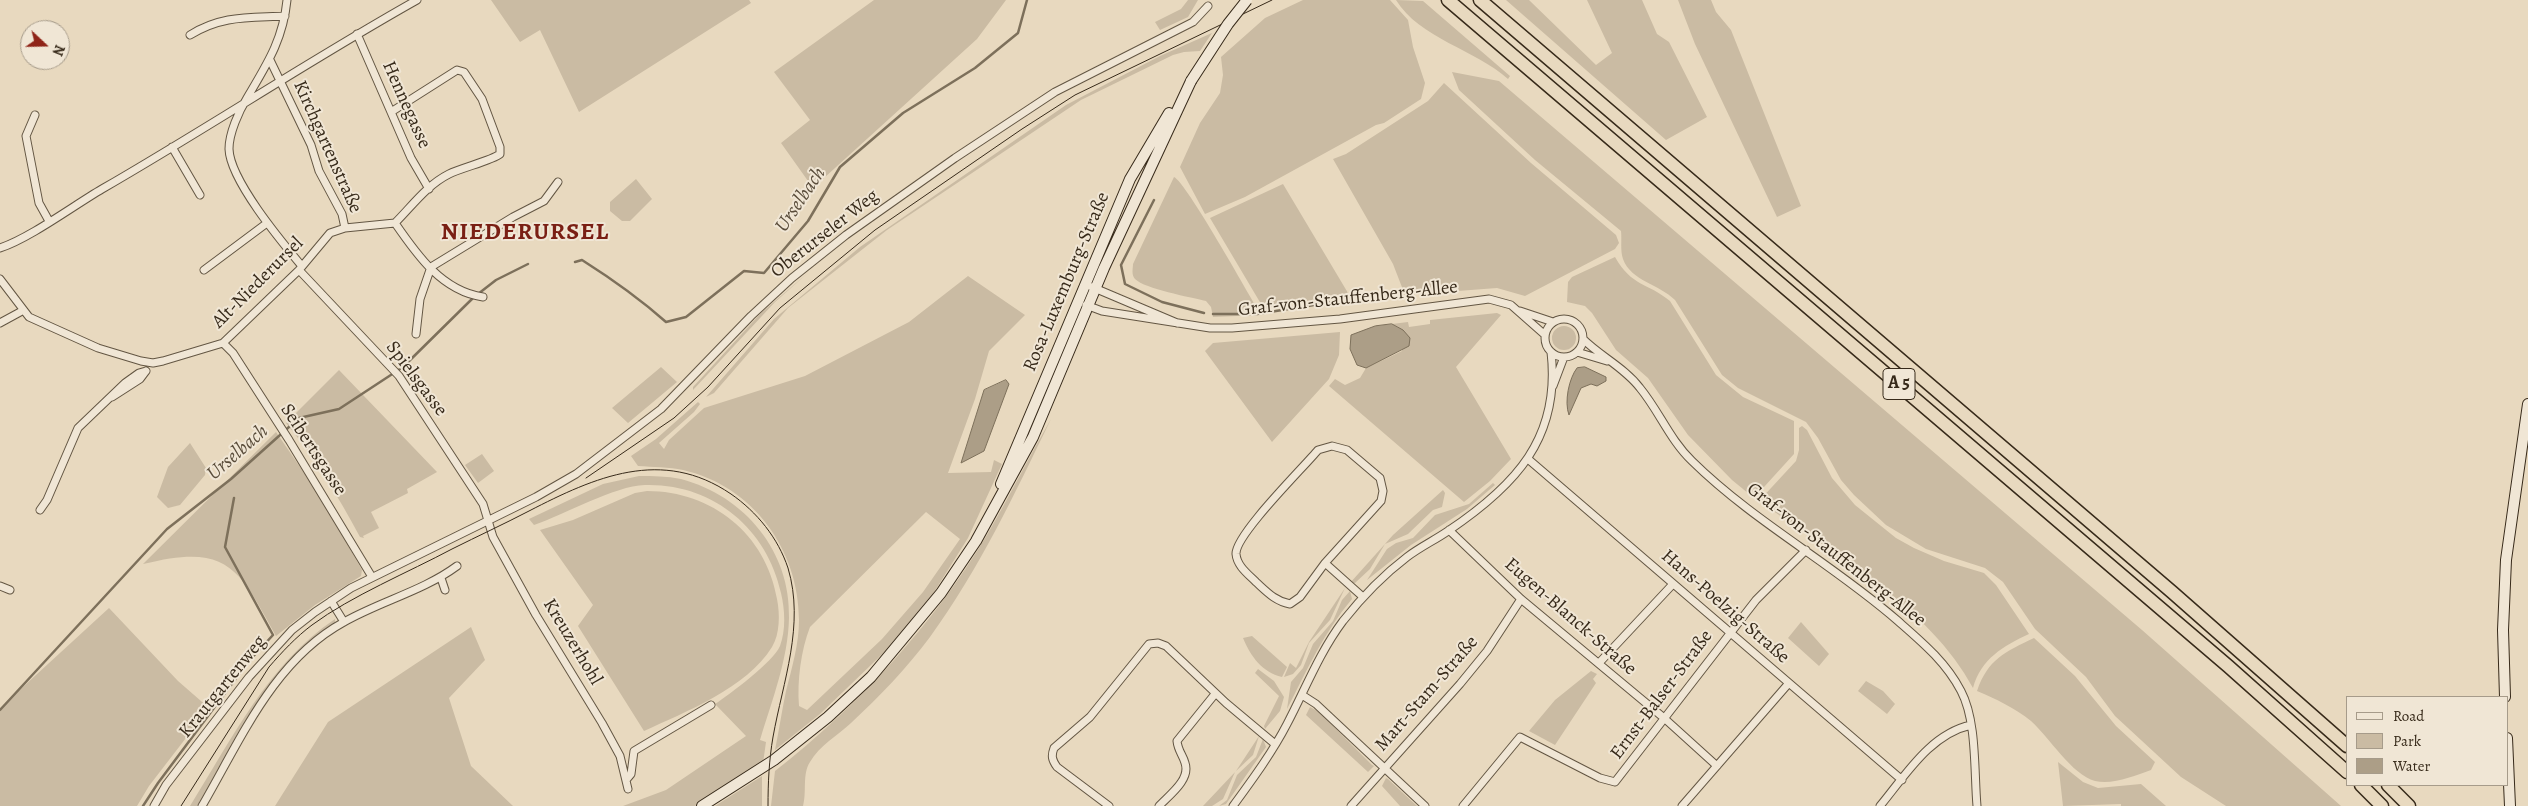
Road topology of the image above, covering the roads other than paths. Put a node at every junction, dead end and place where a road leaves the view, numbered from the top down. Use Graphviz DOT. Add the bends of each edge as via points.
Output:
graph roads {
  1 [pos="287,0"];
  2 [pos="417,0"];
  3 [pos="1247,0"];
  4 [pos="1448,0"];
  5 [pos="1480,0"];
  6 [pos="1208,6"];
  7 [pos="285,16"];
  8 [pos="357,34"];
  9 [pos="190,36"];
  10 [pos="270,60"];
  11 [pos="280,79"];
  12 [pos="1191,81"];
  13 [pos="245,101"];
  14 [pos="390,112"];
  15 [pos="35,115"];
  16 [pos="172,147"];
  17 [pos="558,182"];
  18 [pos="429,189"];
  19 [pos="200,196"];
  20 [pos="49,221"];
  21 [pos="267,223"];
  22 [pos="394,223"];
  23 [pos="344,228"];
  24 [pos="0,248"];
  25 [pos="431,267"];
  26 [pos="300,268"];
  27 [pos="204,270"];
  28 [pos="0,279"];
  29 [pos="1096,287"];
  30 [pos="1081,290"];
  31 [pos="483,297"];
  32 [pos="1088,306"];
  33 [pos="22,311"];
  34 [pos="1519,311"];
  35 [pos="1553,322"];
  36 [pos="0,323"];
  37 [pos="1177,323"];
  38 [pos="416,334"];
  39 [pos="1545,335"];
  40 [pos="1583,338"];
  41 [pos="223,343"];
  42 [pos="1551,352"];
  43 [pos="1577,352"];
  44 [pos="1564,357"];
  45 [pos="1610,362"];
  46 [pos="153,363"];
  47 [pos="1552,389"];
  48 [pos="2528,404"];
  49 [pos="1528,459"];
  50 [pos="993,506"];
  51 [pos="40,510"];
  52 [pos="486,521"];
  53 [pos="1448,530"];
  54 [pos="1806,550"];
  55 [pos="1325,563"];
  56 [pos="456,566"];
  57 [pos="372,577"];
  58 [pos="441,578"];
  59 [pos="1673,584"];
  60 [pos="0,586"];
  61 [pos="10,590"];
  62 [pos="445,590"];
  63 [pos="1363,597"];
  64 [pos="1521,599"];
  65 [pos="331,601"];
  66 [pos="344,622"];
  67 [pos="1729,632"];
  68 [pos="1599,663"];
  69 [pos="1789,683"];
  70 [pos="1215,694"];
  71 [pos="1302,695"];
  72 [pos="2505,696"];
  73 [pos="710,705"];
  74 [pos="1664,718"];
  75 [pos="1971,725"];
  76 [pos="1275,744"];
  77 [pos="2346,745"];
  78 [pos="2508,761"];
  79 [pos="1717,766"];
  80 [pos="1383,769"];
  81 [pos="2346,771"];
  82 [pos="626,780"];
  83 [pos="1902,780"];
  84 [pos="2361,786"];
  85 [pos="2389,786"];
  86 [pos="628,789"];
  87 [pos="154,806"];
  88 [pos="202,806"];
  89 [pos="702,806"];
  90 [pos="1109,806"];
  91 [pos="1159,806"];
  92 [pos="1233,806"];
  93 [pos="1352,806"];
  94 [pos="1425,806"];
  95 [pos="1463,806"];
  96 [pos="1682,806"];
  97 [pos="1880,806"];
  98 [pos="1977,806"];
  99 [pos="2382,806"];
  100 [pos="2409,806"];
  101 [pos="2510,806"];
  1 -- 7 [label="street, Spielsgasse"];
  2 -- 8 [label="street"];
  3 -- 12 [label="main road, Rosa-Luxemburg-Straße, bridge"];
  4 -- 81 [label="highway, A 5" via="2221,660"];
  5 -- 77 [label="highway, A 5" via="2179,598"];
  6 -- 52 [label="street, Oberurseler Weg" via="1193,22 1055,92 853,230 757,310 685,387 655,414 555,487"];
  7 -- 9 [label="street" via="248,16 208,24"];
  7 -- 10 [label="street, Spielsgasse"];
  8 -- 11 [label="street"];
  8 -- 14 [label="street, Hennegasse"];
  10 -- 11 [label="street, Kirchgartenstraße"];
  10 -- 13 [label="street, Spielsgasse"];
  11 -- 13 [label="street"];
  11 -- 23 [label="street, Kirchgartenstraße" via="311,145 319,171 342,214"];
  12 -- 29 [label="main road, Rosa-Luxemburg-Straße"];
  12 -- 30 [label="main road, Rosa-Luxemburg-Straße" via="1130,179"];
  13 -- 16 [label="street"];
  13 -- 21 [label="street, Spielsgasse" via="233,130 230,149 234,170"];
  14 -- 18 [label="street, Hennegasse"];
  14 -- 18 [label="street" via="457,70 464,72 482,99 500,154 448,174"];
  15 -- 20 [label="street" via="26,136 39,203"];
  16 -- 19 [label="street"];
  16 -- 20 [label="street"];
  17 -- 25 [label="street" via="544,201"];
  18 -- 22 [label="street"];
  20 -- 24 [label="street"];
  21 -- 26 [label="street, Spielsgasse"];
  21 -- 27 [label="street"];
  22 -- 23 [label="street, Alt-Niederursel"];
  22 -- 25 [label="street"];
  23 -- 26 [label="street, Alt-Niederursel" via="330,232"];
  25 -- 31 [label="street" via="441,279 467,295"];
  25 -- 38 [label="street" via="420,299"];
  26 -- 41 [label="street, Alt-Niederursel"];
  26 -- 52 [label="street, Spielsgasse" via="399,376 483,504"];
  28 -- 33 [label="street"];
  29 -- 30 [label="street"];
  29 -- 32 [label="main road, Rosa-Luxemburg-Straße"];
  29 -- 37 [label="street, Graf-von-Stauffenberg-Allee"];
  30 -- 32 [label="street"];
  30 -- 50 [label="main road, Rosa-Luxemburg-Straße" via="1020,433"];
  32 -- 37 [label="street, Graf-von-Stauffenberg-Allee"];
  32 -- 50 [label="main road, Rosa-Luxemburg-Straße" via="1032,437"];
  33 -- 36 [label="street"];
  33 -- 46 [label="street" via="28,317 98,348"];
  34 -- 35 [label="street, Graf-von-Stauffenberg-Allee"];
  34 -- 37 [label="street, Graf-von-Stauffenberg-Allee" via="1503,301 1489,299 1340,319 1232,328"];
  34 -- 39 [label="street, Graf-von-Stauffenberg-Allee"];
  35 -- 39 [label="street"];
  35 -- 40 [label="street, Graf-von-Stauffenberg-Allee" via="1572,321 1582,331"];
  39 -- 42 [label="street, Graf-von-Stauffenberg-Allee"];
  40 -- 43 [label="street"];
  40 -- 45 [label="street, Graf-von-Stauffenberg-Allee"];
  41 -- 46 [label="street, Alt-Niederursel"];
  41 -- 57 [label="street, Seibertsgasse" via="233,353 289,440"];
  42 -- 44 [label="street"];
  42 -- 47 [label="street, Graf-von-Stauffenberg-Allee"];
  43 -- 44 [label="street"];
  43 -- 45 [label="street, Graf-von-Stauffenberg-Allee"];
  44 -- 47 [label="street"];
  45 -- 54 [label="street, Graf-von-Stauffenberg-Allee" via="1639,387 1692,462"];
  46 -- 51 [label="street" via="125,383 78,428"];
  47 -- 49 [label="street" via="1546,424"];
  48 -- 72 [label="main road" via="2506,560"];
  49 -- 53 [label="street" via="1492,496"];
  49 -- 59 [label="street, Hans-Poelzig-Straße"];
  50 -- 89 [label="main road, Rosa-Luxemburg-Straße" via="976,540 941,593 870,677 828,717 774,760"];
  52 -- 57 [label="street, Krautgartenweg"];
  52 -- 82 [label="street, Kreuzerhohl" via="536,616 602,722 620,756"];
  53 -- 63 [label="street" via="1402,561"];
  53 -- 64 [label="street, Eugen-Blanck-Straße"];
  54 -- 67 [label="street, Ernst-Balser-Straße"];
  54 -- 75 [label="street, Graf-von-Stauffenberg-Allee" via="1878,603 1940,659 1962,692"];
  55 -- 55 [label="street" via="1381,501 1383,490 1380,478 1347,450 1332,446 1318,450 1250,527 1237,544 1236,556 1242,568 1278,602 1290,604 1300,597"];
  55 -- 63 [label="street"];
  56 -- 58 [label="street, Krautgartenweg"];
  57 -- 65 [label="street, Krautgartenweg"];
  58 -- 62 [label="street"];
  58 -- 66 [label="street, Krautgartenweg"];
  59 -- 67 [label="street, Hans-Poelzig-Straße"];
  59 -- 68 [label="street"];
  60 -- 61 [label="street"];
  63 -- 71 [label="street" via="1324,648"];
  64 -- 68 [label="street, Eugen-Blanck-Straße"];
  64 -- 80 [label="street, Mart-Stam-Straße" via="1487,651"];
  65 -- 66 [label="street"];
  65 -- 87 [label="street, Krautgartenweg" via="292,630 268,656 211,724"];
  66 -- 88 [label="street, Krautgartenweg" via="314,643 272,686"];
  67 -- 69 [label="street, Hans-Poelzig-Straße"];
  67 -- 74 [label="street, Ernst-Balser-Straße"];
  68 -- 74 [label="street, Eugen-Blanck-Straße"];
  69 -- 79 [label="street"];
  69 -- 83 [label="street, Hans-Poelzig-Straße"];
  70 -- 76 [label="street"];
  70 -- 90 [label="street" via="1166,646 1149,644 1140,652 1090,717 1054,748 1052,754 1057,767"];
  70 -- 91 [label="street" via="1177,741 1180,755 1186,763 1186,772"];
  71 -- 76 [label="street"];
  71 -- 80 [label="street" via="1316,704"];
  73 -- 82 [label="street, Kreuzerhohl" via="634,751 631,774"];
  74 -- 79 [label="street, Eugen-Blanck-Straße"];
  74 -- 95 [label="street, Ernst-Balser-Straße" via="1615,782 1600,778 1520,737"];
  75 -- 83 [label="street" via="1945,734"];
  75 -- 98 [label="street, Graf-von-Stauffenberg-Allee"];
  76 -- 92 [label="street"];
  78 -- 101 [label="main road"];
  79 -- 96 [label="street"];
  80 -- 93 [label="street, Mart-Stam-Straße"];
  80 -- 94 [label="street"];
  82 -- 86 [label="street, Kreuzerhohl"];
  83 -- 97 [label="street"];
  84 -- 99 [label="highway"];
  85 -- 100 [label="highway"];
}
